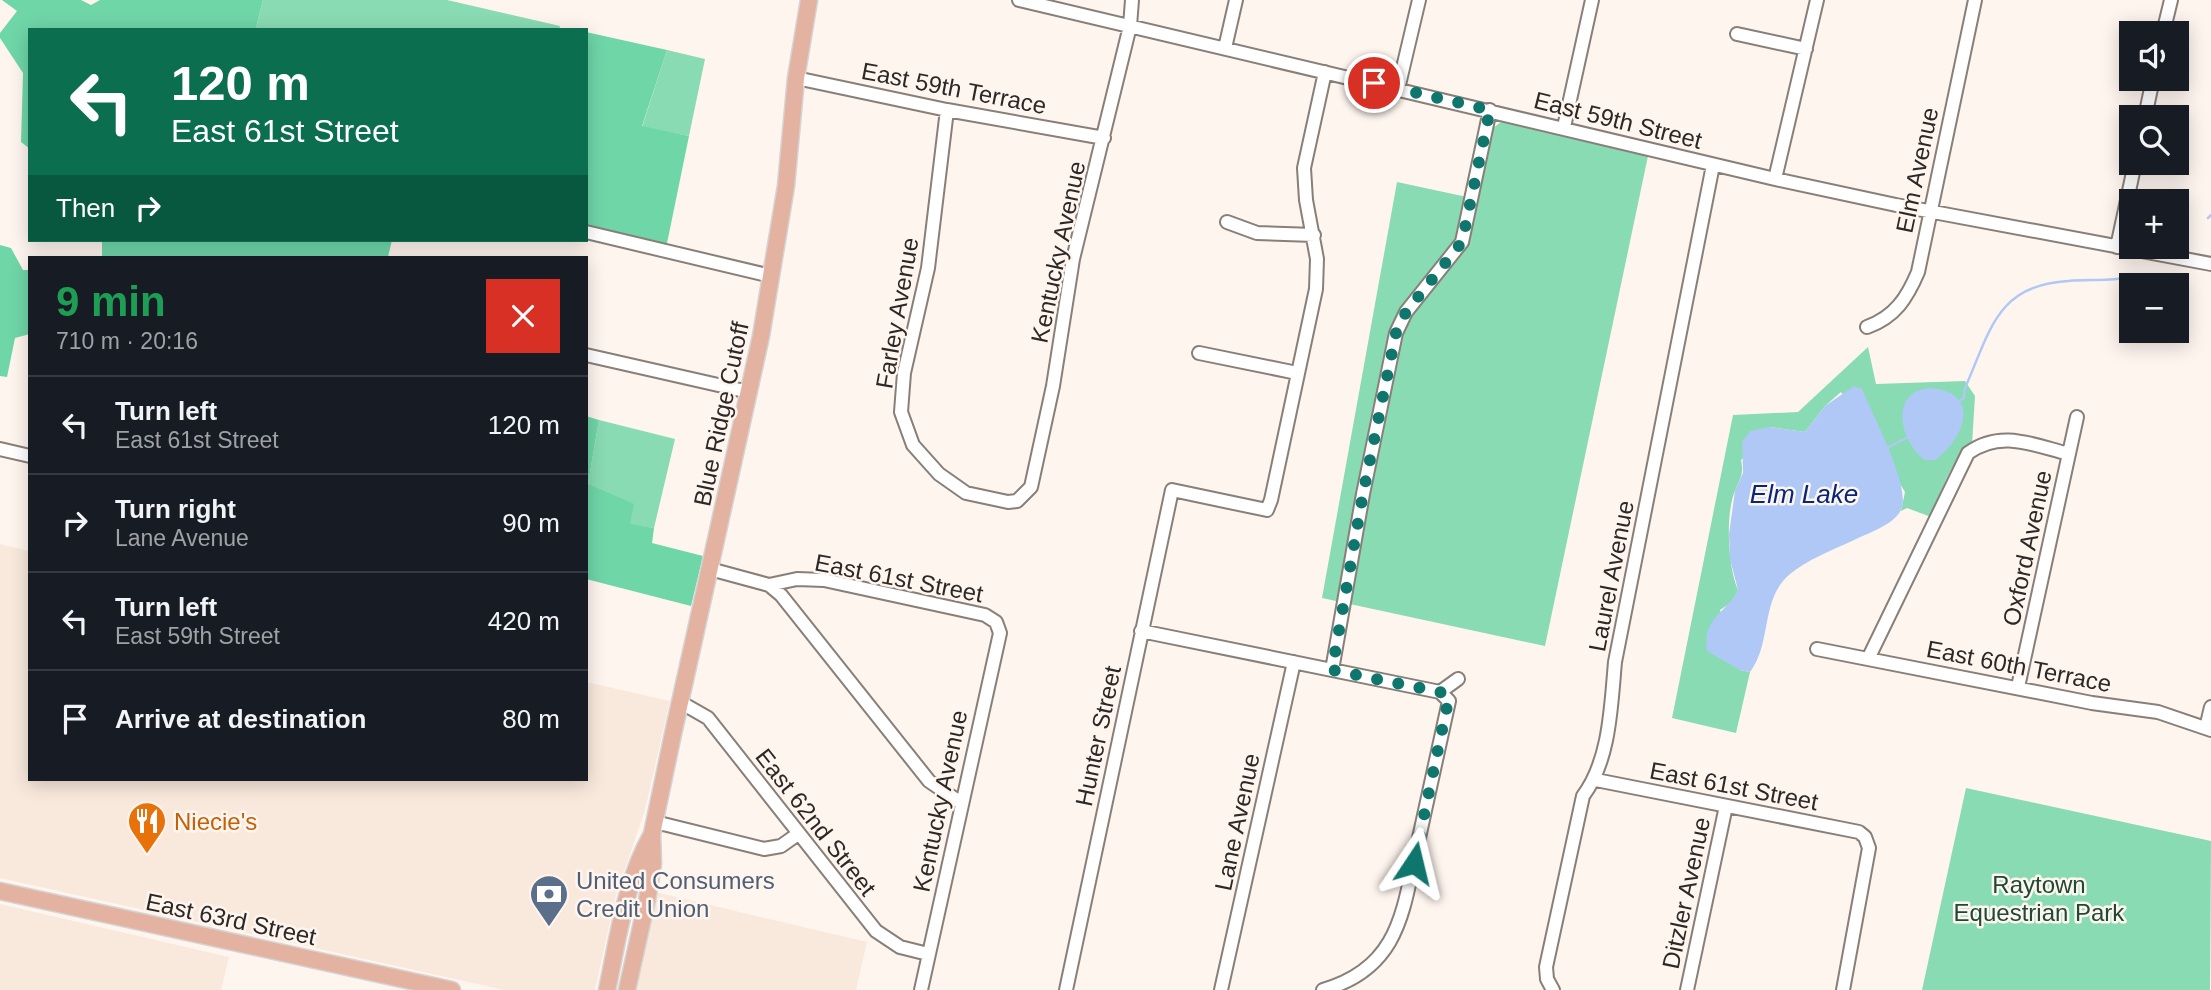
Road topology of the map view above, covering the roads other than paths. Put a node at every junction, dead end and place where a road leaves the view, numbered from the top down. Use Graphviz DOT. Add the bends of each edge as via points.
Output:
graph roads {
  1 [pos="809,0"];
  2 [pos="1019,0"];
  3 [pos="1132,0"];
  4 [pos="1236,0"];
  5 [pos="1419,0"];
  6 [pos="1592,0"];
  7 [pos="1817,0"];
  8 [pos="1975,0"];
  9 [pos="2171,0"];
  10 [pos="2166,21"];
  11 [pos="1130,26"];
  12 [pos="1737,34"];
  13 [pos="1225,48"];
  14 [pos="1806,49"];
  15 [pos="1325,72"];
  16 [pos="796,78"];
  17 [pos="1398,89"];
  18 [pos="947,110"];
  19 [pos="1490,110"];
  20 [pos="1564,127"];
  21 [pos="1104,138"];
  22 [pos="1713,165"];
  23 [pos="2132,175"];
  24 [pos="1775,179"];
  25 [pos="1929,210"];
  26 [pos="1227,222"];
  27 [pos="588,232"];
  28 [pos="1314,235"];
  29 [pos="2117,247"];
  30 [pos="2211,264"];
  31 [pos="771,276"];
  32 [pos="1867,327"];
  33 [pos="1199,353"];
  34 [pos="588,355"];
  35 [pos="1297,373"];
  36 [pos="749,392"];
  37 [pos="2077,417"];
  38 [pos="0,449"];
  39 [pos="2069,454"];
  40 [pos="28,456"];
  41 [pos="1011,502"];
  42 [pos="710,569"];
  43 [pos="769,585"];
  44 [pos="996,622"];
  45 [pos="1141,631"];
  46 [pos="1817,649"];
  47 [pos="1869,657"];
  48 [pos="1294,662"];
  49 [pos="1332,670"];
  50 [pos="1458,679"];
  51 [pos="2018,687"];
  52 [pos="1440,692"];
  53 [pos="680,702"];
  54 [pos="2211,707"];
  55 [pos="2209,729"];
  56 [pos="1596,780"];
  57 [pos="961,803"];
  58 [pos="1726,806"];
  59 [pos="653,828"];
  60 [pos="798,834"];
  61 [pos="0,891"];
  62 [pos="928,954"];
  63 [pos="1071,989"];
  64 [pos="452,990"];
  65 [pos="607,990"];
  66 [pos="627,990"];
  67 [pos="921,990"];
  68 [pos="1221,990"];
  69 [pos="1323,990"];
  70 [pos="1553,990"];
  71 [pos="1687,990"];
  72 [pos="1843,990"];
  1 -- 16 [label="main road, Blue Ridge Cutoff"];
  2 -- 11 [label="street, East 59th Street"];
  3 -- 11 [label="street, Kentucky Avenue"];
  4 -- 13 [label="street"];
  5 -- 17 [label="street"];
  6 -- 20 [label="street"];
  7 -- 14 [label="street"];
  8 -- 25 [label="street, Elm Avenue"];
  9 -- 10 [label="street"];
  11 -- 13 [label="street, East 59th Street"];
  11 -- 21 [label="street, Kentucky Avenue"];
  12 -- 14 [label="street"];
  13 -- 15 [label="street, East 59th Street"];
  14 -- 24 [label="street"];
  15 -- 17 [label="street, East 59th Street"];
  15 -- 28 [label="street" via="1304,167"];
  16 -- 18 [label="street, East 59th Terrace"];
  16 -- 31 [label="main road, Blue Ridge Cutoff" via="786,186"];
  17 -- 19 [label="street, East 59th Street"];
  18 -- 21 [label="street, East 59th Terrace"];
  18 -- 41 [label="street, Farley Avenue" via="928,268 904,373 901,412 913,445 939,474 966,493"];
  19 -- 20 [label="street, East 59th Street"];
  19 -- 49 [label="street" via="1462,242 1406,312 1396,333"];
  20 -- 22 [label="street, East 59th Street"];
  21 -- 41 [label="street, Kentucky Avenue" via="1073,259 1031,487"];
  22 -- 24 [label="street, East 59th Street"];
  22 -- 56 [label="street, Laurel Avenue"];
  23 -- 29 [label="street"];
  24 -- 25 [label="street, East 59th Street"];
  25 -- 29 [label="street, East 59th Street"];
  25 -- 32 [label="street, Elm Avenue" via="1910,291 1895,313"];
  26 -- 28 [label="street" via="1257,233"];
  27 -- 31 [label="street"];
  28 -- 35 [label="street" via="1316,289"];
  29 -- 30 [label="street, East 59th Street"];
  31 -- 36 [label="main road, Blue Ridge Cutoff"];
  33 -- 35 [label="street"];
  34 -- 36 [label="street"];
  35 -- 45 [label="street, Hunter Street" via="1267,510 1172,490"];
  36 -- 42 [label="main road, Blue Ridge Cutoff"];
  37 -- 39 [label="street, Oxford Avenue"];
  38 -- 40 [label="street"];
  39 -- 47 [label="street" via="2002,438 1968,453"];
  39 -- 51 [label="street, Oxford Avenue"];
  42 -- 43 [label="street, East 61st Street"];
  42 -- 53 [label="main road, Blue Ridge Cutoff"];
  43 -- 44 [label="street, East 61st Street" via="824,580 985,615"];
  43 -- 57 [label="street" via="929,781"];
  44 -- 57 [label="street, Kentucky Avenue" via="1000,633"];
  45 -- 48 [label="street"];
  45 -- 63 [label="street, Hunter Street"];
  46 -- 47 [label="street, East 60th Terrace"];
  47 -- 51 [label="street, East 60th Terrace"];
  48 -- 49 [label="street"];
  48 -- 68 [label="street, Lane Avenue"];
  49 -- 52 [label="street"];
  50 -- 52 [label="street"];
  51 -- 55 [label="street, East 60th Terrace" via="2158,712"];
  52 -- 69 [label="street" via="1449,701 1411,883 1394,936 1375,961 1345,983"];
  53 -- 59 [label="main road, Blue Ridge Cutoff"];
  53 -- 60 [label="street, East 62nd Street" via="708,718"];
  54 -- 55 [label="street"];
  56 -- 58 [label="street, East 61st Street"];
  56 -- 70 [label="street, Laurel Avenue" via="1583,796 1546,967"];
  57 -- 62 [label="street, Kentucky Avenue"];
  58 -- 71 [label="street, Ditzler Avenue"];
  58 -- 72 [label="street, East 61st Street" via="1863,835 1869,848"];
  59 -- 60 [label="street" via="764,849 781,846"];
  59 -- 65 [label="main road, Blue Ridge Cutoff" via="621,922"];
  59 -- 66 [label="main road, Blue Ridge Cutoff" via="653,864"];
  60 -- 62 [label="street, East 62nd Street" via="876,931 900,947"];
  61 -- 64 [label="main road, East 63rd Street"];
  62 -- 67 [label="street, Kentucky Avenue"];
}
